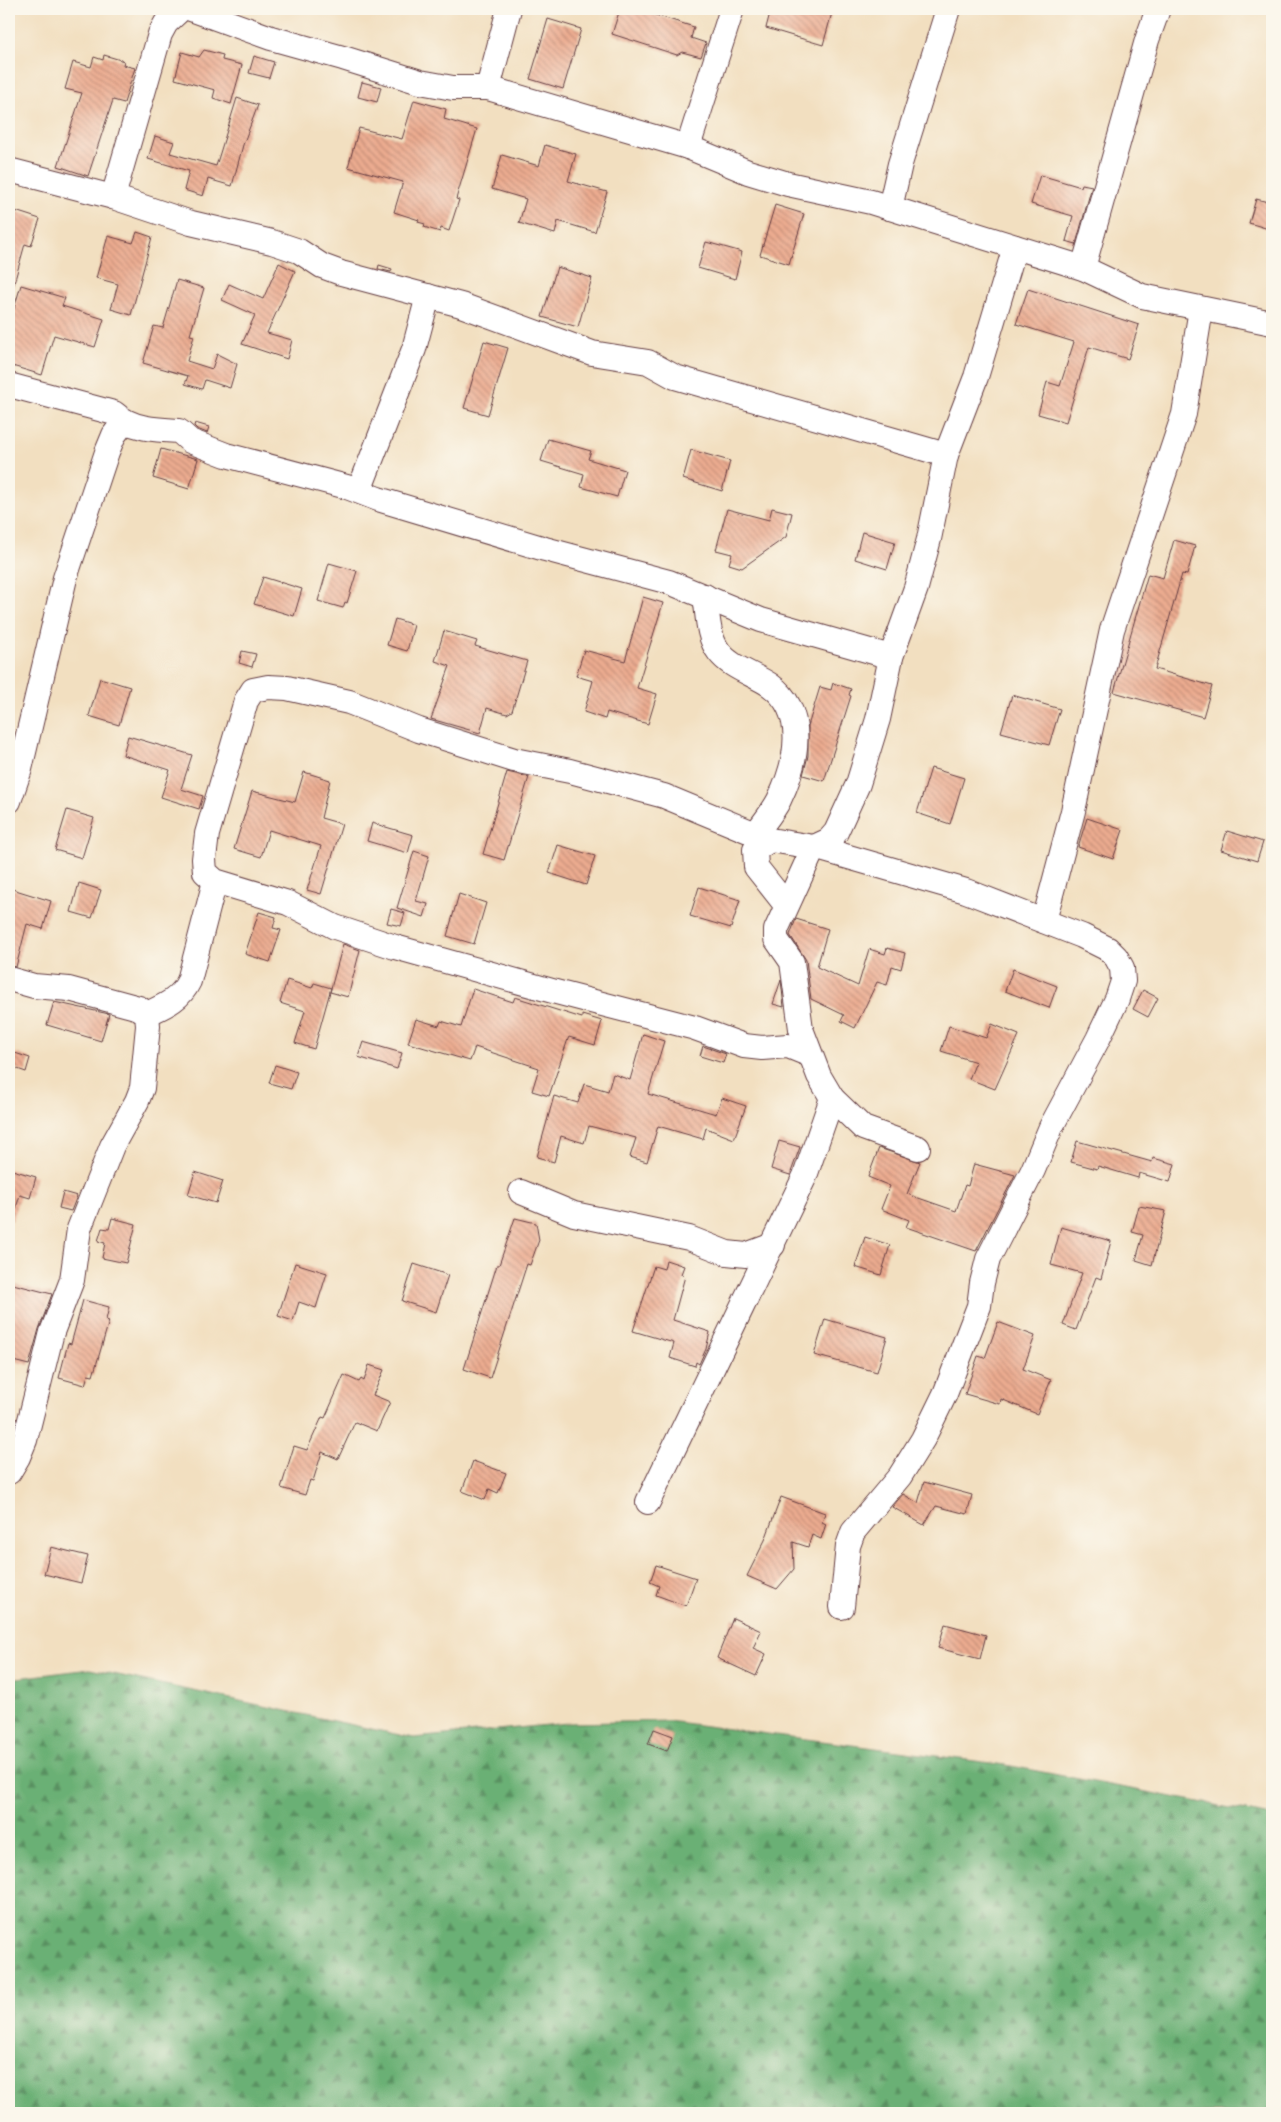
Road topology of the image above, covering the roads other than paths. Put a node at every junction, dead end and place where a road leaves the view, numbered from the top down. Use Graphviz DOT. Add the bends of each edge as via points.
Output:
graph roads {
  1 [pos="182,9"];
  2 [pos="191,9"];
  3 [pos="509,9"];
  4 [pos="732,9"];
  5 [pos="948,9"];
  6 [pos="1158,9"];
  7 [pos="488,88"];
  8 [pos="688,147"];
  9 [pos="9,170"];
  10 [pos="113,197"];
  11 [pos="890,208"];
  12 [pos="1015,247"];
  13 [pos="1083,268"];
  14 [pos="428,296"];
  15 [pos="1201,309"];
  16 [pos="1272,323"];
  17 [pos="9,385"];
  18 [pos="124,422"];
  19 [pos="946,454"];
  20 [pos="359,492"];
  21 [pos="705,596"];
  22 [pos="891,657"];
  23 [pos="9,801"];
  24 [pos="763,837"];
  25 [pos="814,847"];
  26 [pos="215,881"];
  27 [pos="786,906"];
  28 [pos="1044,921"];
  29 [pos="9,978"];
  30 [pos="146,1014"];
  31 [pos="795,1037"];
  32 [pos="832,1098"];
  33 [pos="918,1148"];
  34 [pos="521,1192"];
  35 [pos="773,1244"];
  36 [pos="9,1472"];
  37 [pos="648,1502"];
  38 [pos="842,1607"];
  1 -- 10 [label="street" via="166,23 160,34"];
  2 -- 7 [label="street" via="271,38 420,82 446,87"];
  3 -- 7 [label="street"];
  4 -- 8 [label="street"];
  5 -- 11 [label="street" via="900,164"];
  6 -- 13 [label="street"];
  7 -- 8 [label="street"];
  8 -- 11 [label="street" via="748,172"];
  9 -- 10 [label="street"];
  10 -- 14 [label="street" via="191,223 272,242 299,251 322,266 341,273"];
  11 -- 12 [label="street"];
  12 -- 13 [label="street"];
  12 -- 19 [label="street" via="976,377"];
  13 -- 15 [label="street" via="1142,296"];
  14 -- 19 [label="street" via="592,353 648,362 674,377"];
  14 -- 20 [label="street" via="414,349"];
  15 -- 16 [label="street"];
  15 -- 28 [label="street" via="1184,414 1112,630 1073,811"];
  17 -- 18 [label="street" via="114,413"];
  18 -- 20 [label="street" via="153,430 179,431 190,441 249,463 290,470"];
  18 -- 23 [label="street" via="107,452 64,578 20,769"];
  19 -- 22 [label="street" via="918,580"];
  20 -- 21 [label="street" via="545,549 669,582"];
  21 -- 22 [label="street" via="761,620"];
  21 -- 24 [label="street" via="711,635 719,652 770,685 785,698 794,715 797,738 792,766"];
  22 -- 25 [label="street" via="878,719 858,784 836,832 829,840"];
  24 -- 25 [label="street"];
  24 -- 26 [label="street" via="632,786 514,760 419,730 349,702 268,687 253,690 246,701 207,834 205,872"];
  24 -- 27 [label="street" via="755,850 756,867"];
  25 -- 27 [label="street"];
  25 -- 28 [label="street" via="966,891"];
  26 -- 30 [label="street" via="184,993"];
  26 -- 31 [label="street" via="288,903 335,927 474,970 678,1023 744,1046 762,1048"];
  27 -- 31 [label="street" via="776,930 776,939 792,962"];
  28 -- 38 [label="street" via="1108,949 1122,968 1123,981 1098,1040 1051,1127 988,1259 976,1314 923,1440 900,1476 853,1532 848,1546"];
  29 -- 30 [label="street" via="34,986 69,989 139,1008"];
  30 -- 36 [label="street" via="148,1026 142,1088 112,1146 79,1229 72,1280 52,1332 25,1440"];
  31 -- 32 [label="street" via="810,1055"];
  32 -- 33 [label="street" via="863,1128"];
  32 -- 35 [label="street" via="804,1176"];
  34 -- 35 [label="street" via="574,1214 689,1238 727,1253 746,1254"];
  35 -- 37 [label="street"];
}
